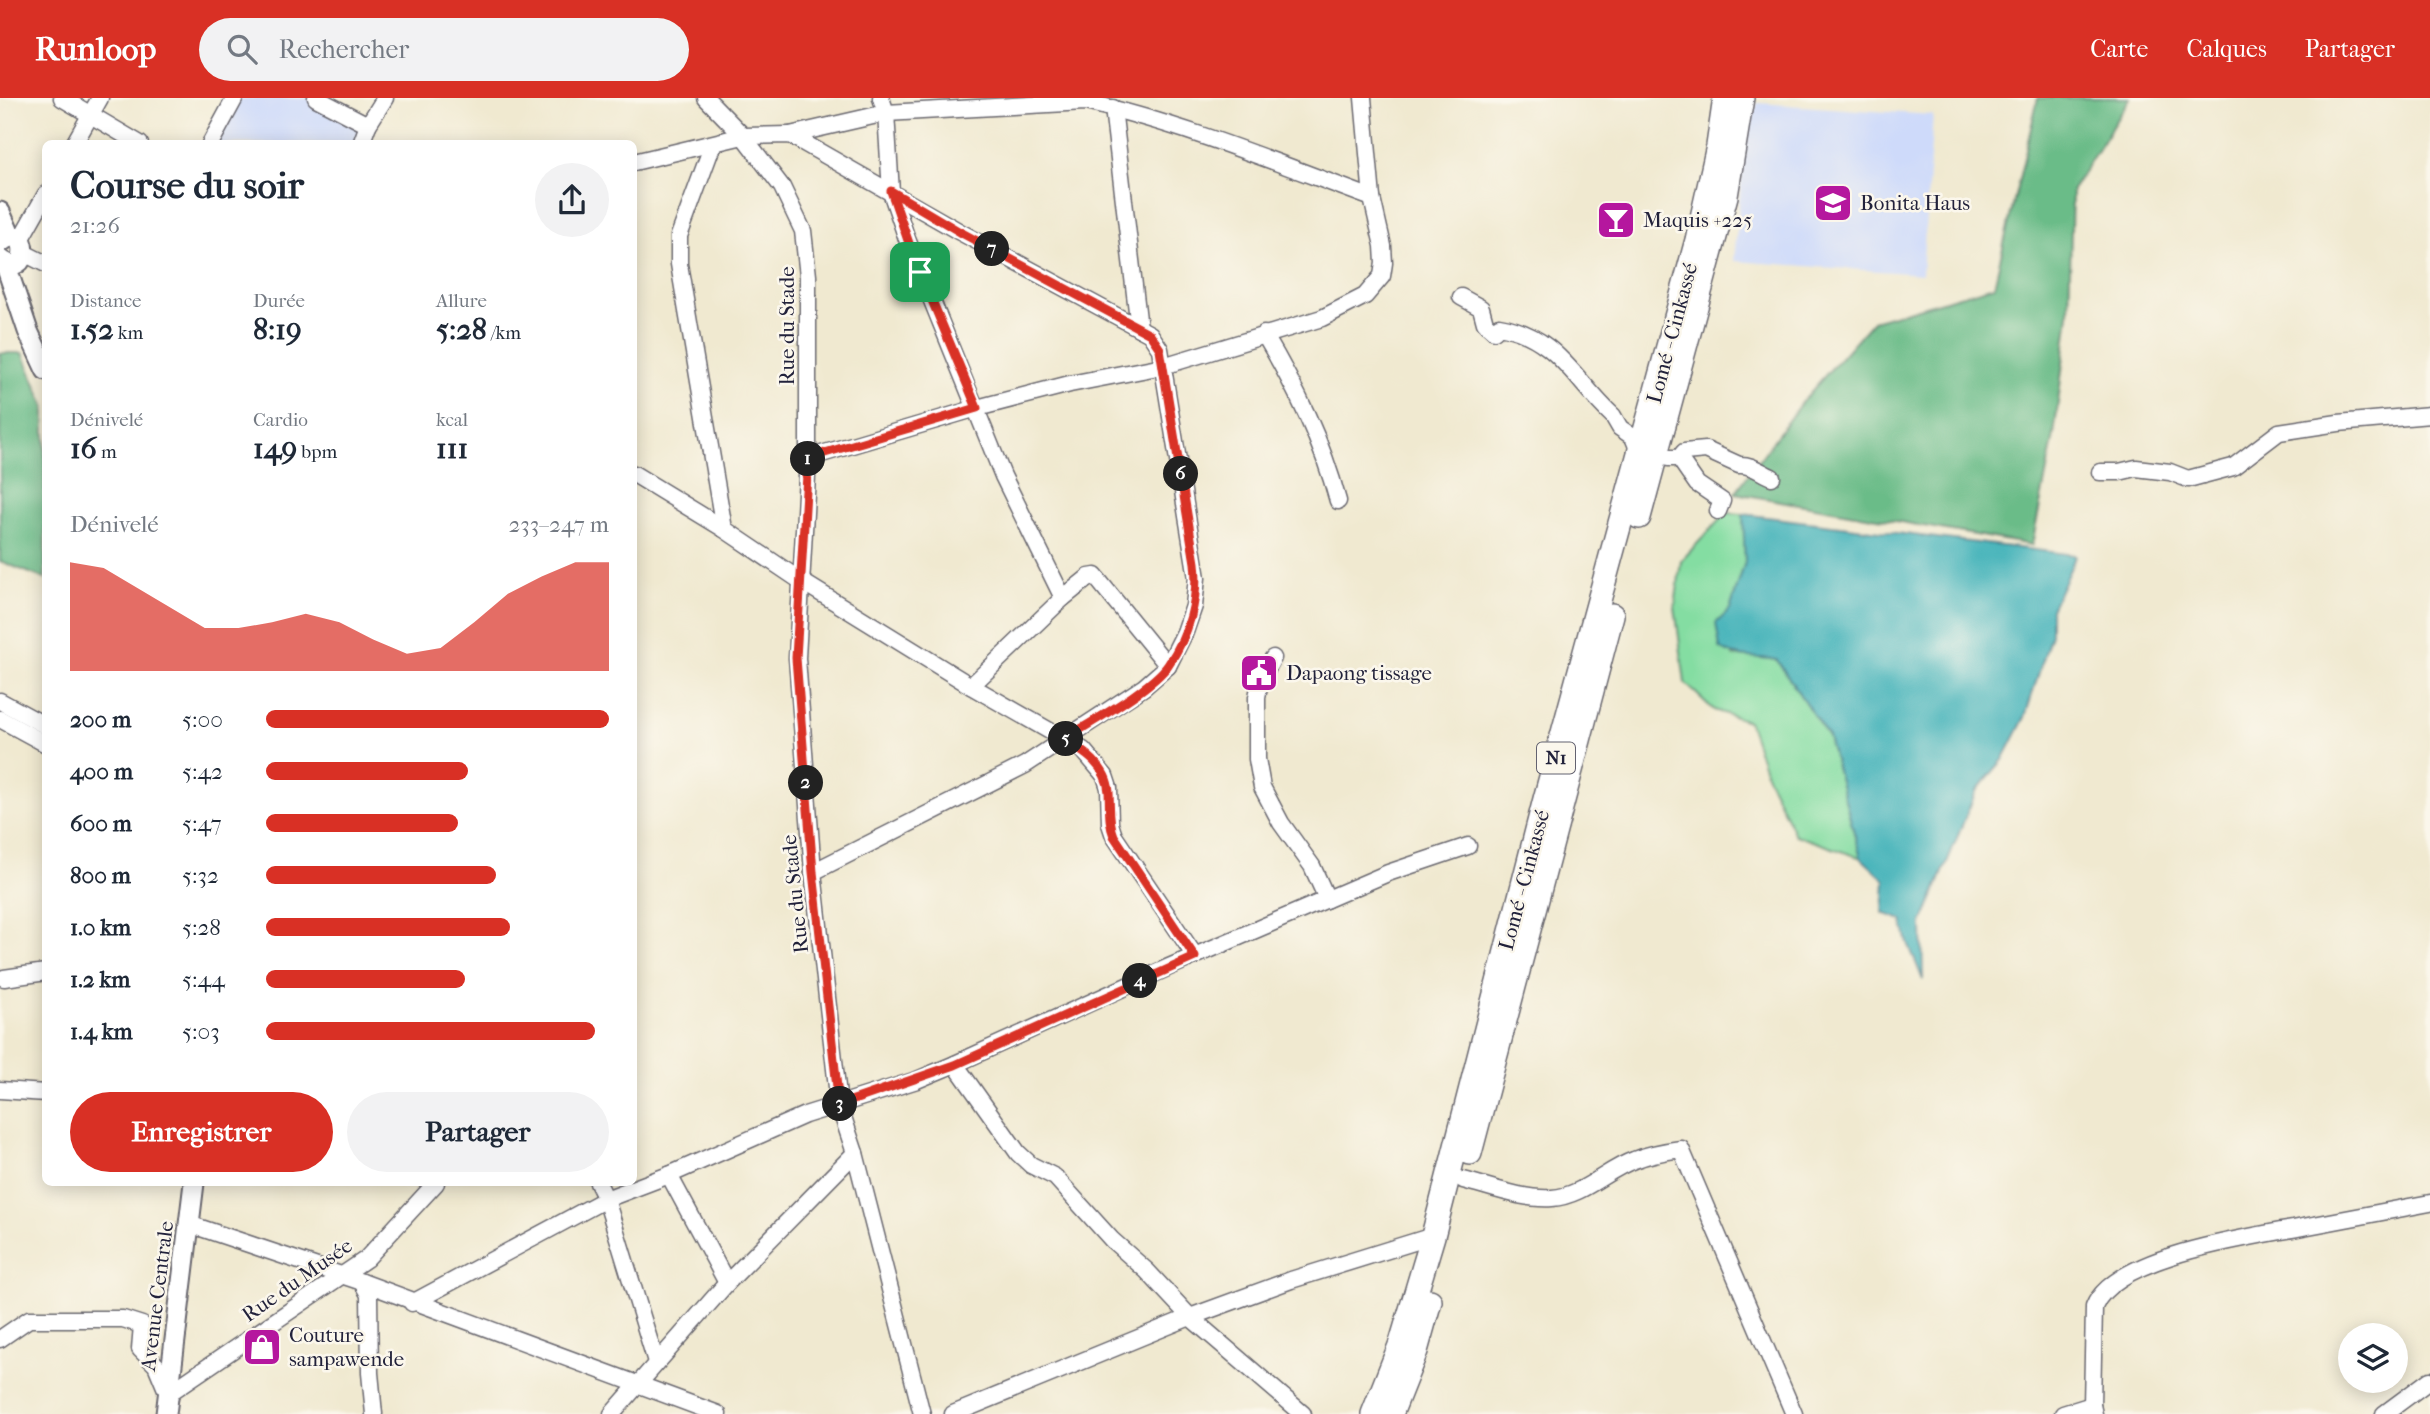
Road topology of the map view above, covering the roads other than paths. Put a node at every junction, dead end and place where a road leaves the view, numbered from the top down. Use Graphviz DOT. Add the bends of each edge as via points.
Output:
graph roads {
  1 [pos="62,98"];
  2 [pos="100,98"];
  3 [pos="235,98"];
  4 [pos="316,98"];
  5 [pos="386,98"];
  6 [pos="706,98"];
  7 [pos="1363,98"];
  8 [pos="1725,98"];
  9 [pos="1742,98"];
  10 [pos="1084,100"];
  11 [pos="883,106"];
  12 [pos="1113,108"];
  13 [pos="90,115"];
  14 [pos="368,125"];
  15 [pos="790,135"];
  16 [pos="743,136"];
  17 [pos="76,140"];
  18 [pos="132,140"];
  19 [pos="213,140"];
  20 [pos="362,140"];
  21 [pos="713,144"];
  22 [pos="637,161"];
  23 [pos="891,191"];
  24 [pos="1372,198"];
  25 [pos="42,201"];
  26 [pos="0,212"];
  27 [pos="11,251"];
  28 [pos="42,263"];
  29 [pos="1461,297"];
  30 [pos="1139,328"];
  31 [pos="1264,334"];
  32 [pos="42,360"];
  33 [pos="1163,366"];
  34 [pos="977,408"];
  35 [pos="2430,415"];
  36 [pos="1648,456"];
  37 [pos="808,458"];
  38 [pos="1679,458"];
  39 [pos="2100,472"];
  40 [pos="637,476"];
  41 [pos="1773,477"];
  42 [pos="1338,501"];
  43 [pos="1718,510"];
  44 [pos="724,529"];
  45 [pos="801,581"];
  46 [pos="1063,598"];
  47 [pos="1273,658"];
  48 [pos="1168,666"];
  49 [pos="971,686"];
  50 [pos="0,701"];
  51 [pos="0,719"];
  52 [pos="42,724"];
  53 [pos="1063,740"];
  54 [pos="42,742"];
  55 [pos="1468,846"];
  56 [pos="813,872"];
  57 [pos="1327,899"];
  58 [pos="1195,957"];
  59 [pos="42,973"];
  60 [pos="4,978"];
  61 [pos="955,1065"];
  62 [pos="0,1090"];
  63 [pos="42,1093"];
  64 [pos="839,1105"];
  65 [pos="855,1153"];
  66 [pos="669,1175"];
  67 [pos="1463,1180"];
  68 [pos="194,1186"];
  69 [pos="433,1186"];
  70 [pos="600,1186"];
  71 [pos="606,1199"];
  72 [pos="2430,1203"];
  73 [pos="189,1224"];
  74 [pos="1440,1237"];
  75 [pos="343,1276"];
  76 [pos="362,1282"];
  77 [pos="727,1283"];
  78 [pos="412,1303"];
  79 [pos="1191,1317"];
  80 [pos="0,1339"];
  81 [pos="656,1362"];
  82 [pos="2430,1380"];
  83 [pos="637,1385"];
  84 [pos="168,1394"];
  85 [pos="2093,1410"];
  86 [pos="166,1414"];
  87 [pos="374,1414"];
  88 [pos="612,1414"];
  89 [pos="718,1414"];
  90 [pos="922,1414"];
  91 [pos="953,1414"];
  92 [pos="1303,1414"];
  93 [pos="1373,1414"];
  94 [pos="1391,1414"];
  95 [pos="1794,1414"];
  96 [pos="2063,1414"];
  97 [pos="2384,1414"];
  1 -- 13 [label="street"];
  2 -- 13 [label="street"];
  3 -- 19 [label="street"];
  4 -- 14 [label="street"];
  5 -- 14 [label="street"];
  6 -- 16 [label="street, Rue du Stade"];
  7 -- 24 [label="street"];
  8 -- 36 [label="highway, Lomé - Cinkassé / N1" via="1709,193"];
  9 -- 36 [label="highway, Lomé - Cinkassé / N1" via="1726,196"];
  10 -- 11 [label="street"];
  10 -- 12 [label="street"];
  11 -- 15 [label="street"];
  11 -- 23 [label="street"];
  12 -- 24 [label="street" via="1213,139"];
  12 -- 30 [label="street"];
  13 -- 17 [label="street"];
  13 -- 18 [label="street"];
  14 -- 20 [label="street"];
  15 -- 16 [label="street"];
  15 -- 23 [label="street"];
  16 -- 21 [label="street"];
  16 -- 37 [label="street, Rue du Stade" via="782,187 803,230 808,276"];
  21 -- 22 [label="street"];
  21 -- 44 [label="street" via="679,236 679,264"];
  23 -- 30 [label="street"];
  23 -- 34 [label="street"];
  24 -- 31 [label="street" via="1383,254 1382,276 1376,286 1350,306"];
  25 -- 27 [label="street"];
  26 -- 27 [label="main road"];
  27 -- 28 [label="street"];
  27 -- 32 [label="main road" via="21,309"];
  29 -- 36 [label="street" via="1481,308 1485,323 1494,331 1500,326 1524,332 1556,352"];
  30 -- 33 [label="street" via="1158,342"];
  31 -- 33 [label="street"];
  31 -- 42 [label="street" via="1312,423"];
  33 -- 34 [label="street"];
  33 -- 48 [label="street" via="1197,579 1190,618"];
  34 -- 37 [label="street"];
  34 -- 46 [label="street" via="1003,476"];
  35 -- 39 [label="street" via="2279,432 2233,467 2188,479 2136,468"];
  36 -- 38 [label="street"];
  36 -- 67 [label="highway, Lomé - Cinkassé / N1"];
  36 -- 74 [label="highway, Lomé - Cinkassé / N1" via="1545,799"];
  37 -- 45 [label="street, Rue du Stade"];
  38 -- 41 [label="street" via="1684,452 1706,450"];
  38 -- 43 [label="street" via="1697,484 1722,501"];
  40 -- 44 [label="street"];
  44 -- 45 [label="street"];
  45 -- 49 [label="street"];
  45 -- 56 [label="street, Rue du Stade" via="796,658"];
  46 -- 48 [label="street" via="1089,577 1098,579"];
  46 -- 49 [label="street"];
  47 -- 57 [label="street" via="1257,697 1262,787 1312,866"];
  48 -- 53 [label="street"];
  49 -- 53 [label="street"];
  50 -- 52 [label="street"];
  51 -- 54 [label="street"];
  53 -- 56 [label="street" via="1025,765"];
  53 -- 58 [label="street" via="1083,750 1105,776 1114,836"];
  55 -- 57 [label="street"];
  56 -- 64 [label="street, Rue du Stade"];
  57 -- 58 [label="street"];
  58 -- 61 [label="street"];
  59 -- 60 [label="street"];
  61 -- 64 [label="street"];
  61 -- 79 [label="street" via="1018,1153 1055,1177"];
  62 -- 63 [label="street"];
  64 -- 65 [label="street, Rue du Stade"];
  64 -- 66 [label="street" via="769,1129"];
  65 -- 77 [label="street"];
  65 -- 90 [label="street, Rue du Stade"];
  66 -- 71 [label="street"];
  66 -- 77 [label="street"];
  67 -- 74 [label="highway, Lomé - Cinkassé / N1"];
  67 -- 95 [label="street" via="1533,1198 1552,1198 1578,1192 1634,1160 1681,1149"];
  68 -- 73 [label="main road, Avenue Centrale"];
  69 -- 75 [label="street, Rue du Musée" via="366,1258"];
  70 -- 71 [label="street"];
  71 -- 78 [label="street"];
  71 -- 81 [label="street"];
  72 -- 85 [label="street" via="2207,1246 2165,1258 2113,1284 2094,1307"];
  73 -- 75 [label="street"];
  73 -- 84 [label="main road, Avenue Centrale"];
  74 -- 79 [label="street" via="1291,1280"];
  74 -- 93 [label="highway, Lomé - Cinkassé / N1"];
  74 -- 94 [label="highway, Lomé - Cinkassé / N1" via="1416,1352"];
  75 -- 76 [label="street"];
  75 -- 84 [label="street, Rue du Musée"];
  76 -- 78 [label="street"];
  76 -- 87 [label="street" via="369,1295"];
  77 -- 81 [label="street"];
  78 -- 83 [label="street"];
  79 -- 91 [label="street"];
  79 -- 92 [label="street"];
  80 -- 84 [label="street" via="29,1319 123,1319 142,1325 140,1349 156,1365"];
  81 -- 83 [label="street"];
  82 -- 97 [label="street"];
  83 -- 88 [label="street"];
  83 -- 89 [label="street"];
  84 -- 86 [label="main road, Avenue Centrale"];
  85 -- 96 [label="street"];
}
